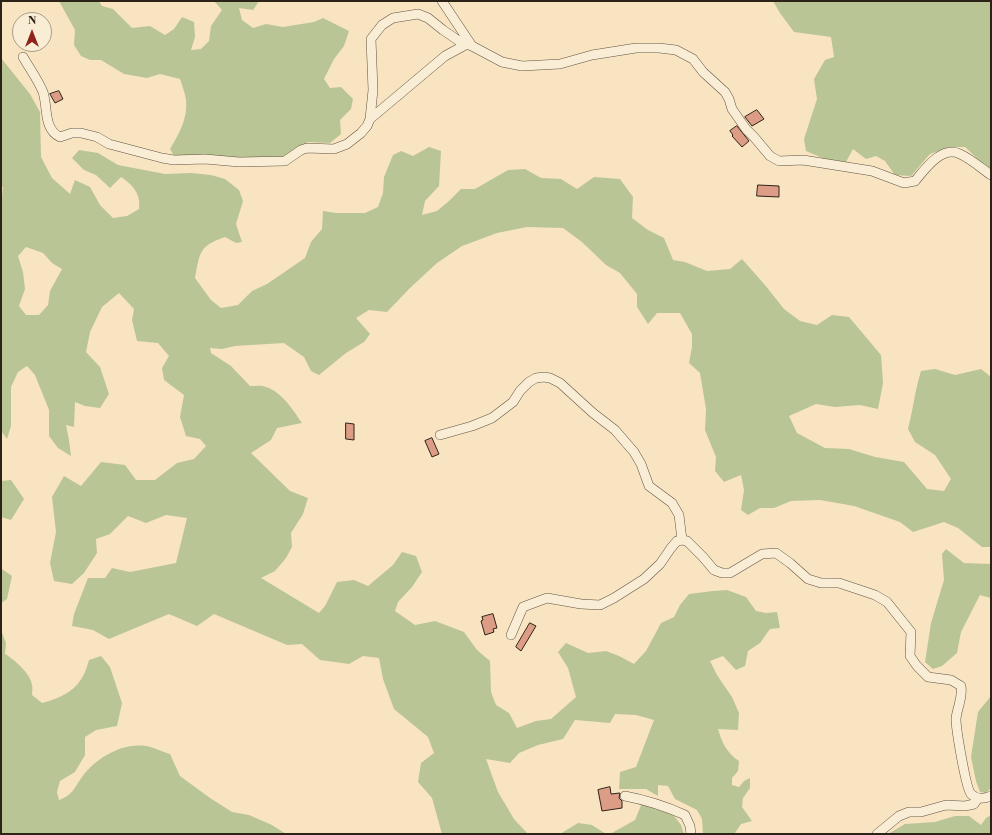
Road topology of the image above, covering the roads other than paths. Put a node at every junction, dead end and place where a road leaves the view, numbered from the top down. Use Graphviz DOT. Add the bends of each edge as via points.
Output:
graph roads {
  1 [pos="442,1"];
  2 [pos="470,45"];
  3 [pos="23,57"];
  4 [pos="370,119"];
  5 [pos="991,175"];
  6 [pos="440,435"];
  7 [pos="682,540"];
  8 [pos="511,635"];
  9 [pos="625,796"];
  10 [pos="991,796"];
  11 [pos="978,798"];
  12 [pos="692,834"];
  13 [pos="877,834"];
  1 -- 2 [label="street"];
  2 -- 4 [label="street" via="444,56"];
  2 -- 4 [label="street" via="459,41 428,18 418,14 393,18 382,25 371,38 370,44 373,90"];
  2 -- 5 [label="street" via="502,62 522,66 560,64 592,55 636,48 676,50 693,59 725,92 732,109 746,129 770,156 780,161 803,160 872,171 904,183 915,181 930,164 950,152 959,153"];
  3 -- 4 [label="street" via="43,93 46,114 55,135 60,137 80,133 109,144 162,158 239,162 285,161 308,148 334,149 347,144 361,133"];
  6 -- 7 [label="street" via="492,418 513,402 529,382 536,378 550,378 560,383 615,430 634,452 649,486 672,503 679,515"];
  7 -- 8 [label="street" via="677,542 660,564 644,578 600,605 547,598 523,607"];
  7 -- 11 [label="street" via="687,541 714,570 722,573 730,573 762,554 776,554 808,579 821,584 839,584 875,595 887,602 911,632 910,656 917,666 928,677 951,680 960,686 962,694 957,711 958,736 967,785 970,794"];
  9 -- 12 [label="street" via="685,815"];
  10 -- 11 [label="street"];
  11 -- 13 [label="street" via="974,804 966,806 946,805 921,812 909,812 899,816"];
}
